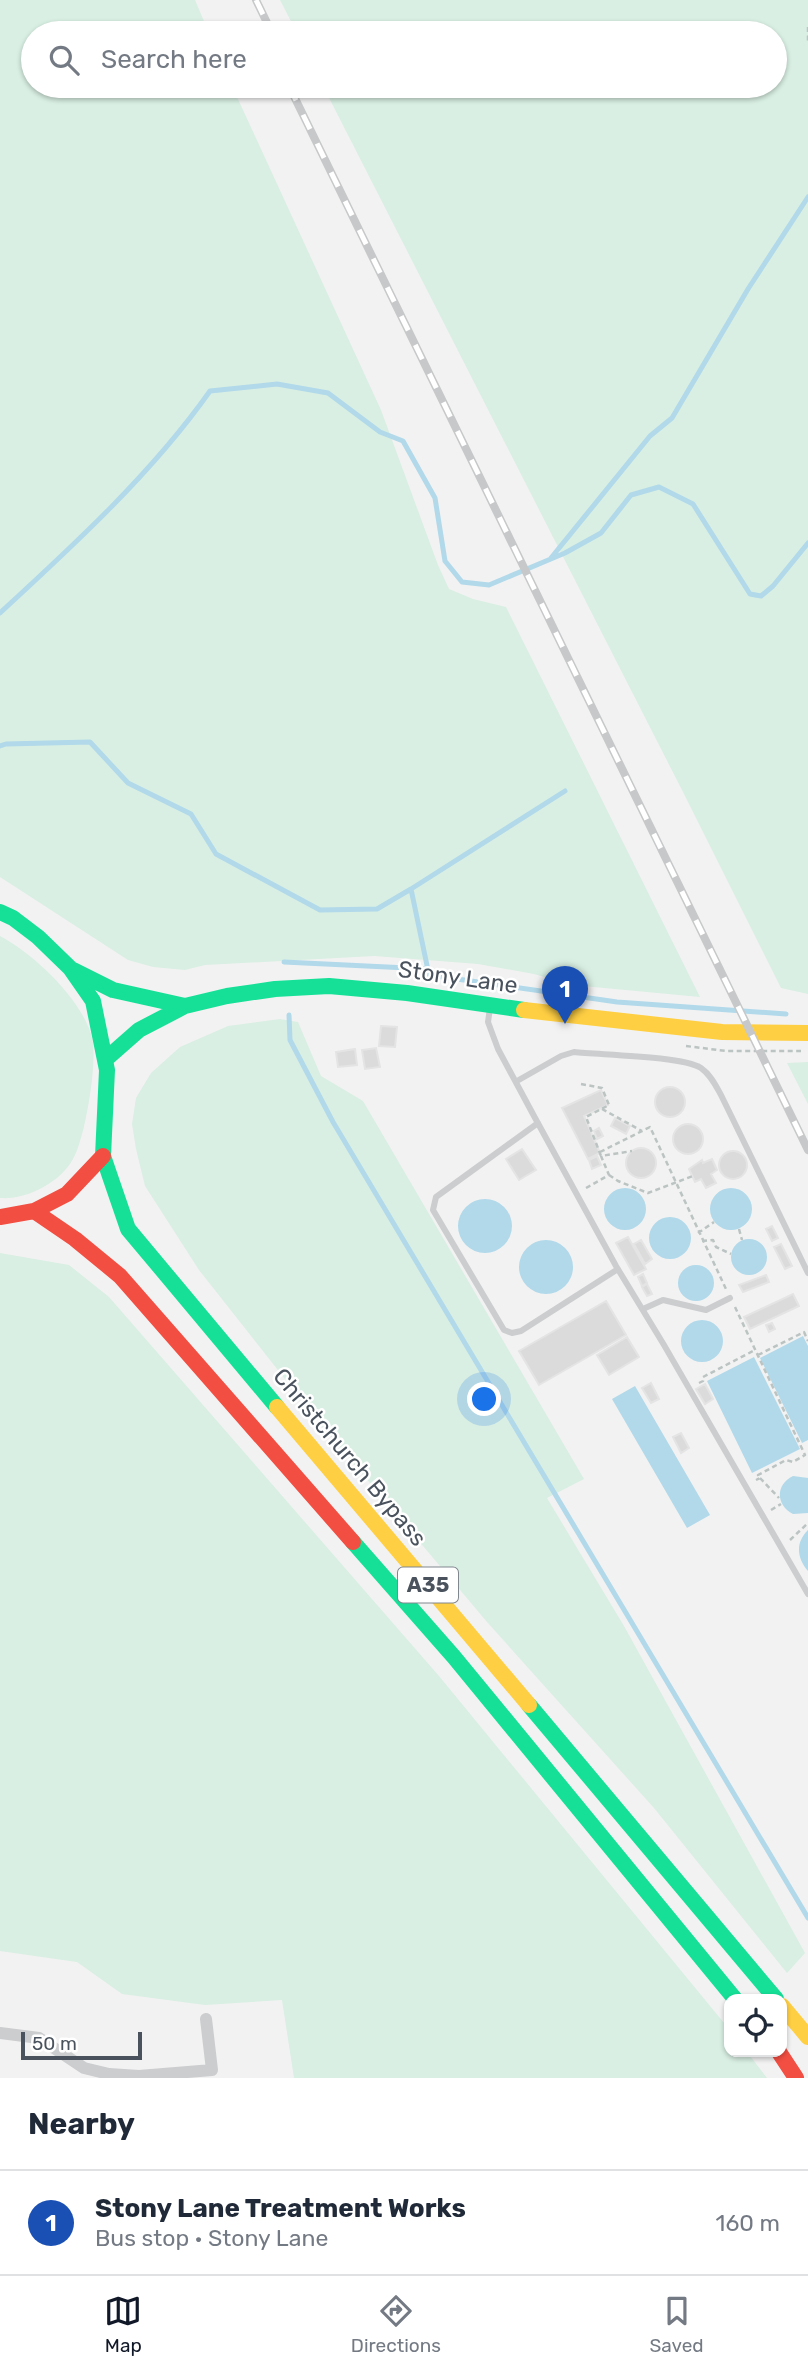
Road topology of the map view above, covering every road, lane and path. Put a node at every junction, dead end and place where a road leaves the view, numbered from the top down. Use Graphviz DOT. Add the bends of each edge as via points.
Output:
graph roads {
  1 [pos="808,27"];
  2 [pos="808,44"];
  3 [pos="0,912"];
  4 [pos="70,968"];
  5 [pos="185,1006"];
  6 [pos="490,1006"];
  7 [pos="808,1033"];
  8 [pos="106,1059"];
  9 [pos="517,1081"];
  10 [pos="581,1084"];
  11 [pos="602,1109"];
  12 [pos="538,1123"];
  13 [pos="642,1131"];
  14 [pos="632,1151"];
  15 [pos="103,1156"];
  16 [pos="601,1156"];
  17 [pos="608,1175"];
  18 [pos="693,1176"];
  19 [pos="577,1193"];
  20 [pos="34,1211"];
  21 [pos="0,1217"];
  22 [pos="714,1222"];
  23 [pos="739,1229"];
  24 [pos="698,1233"];
  25 [pos="742,1240"];
  26 [pos="702,1241"];
  27 [pos="731,1254"];
  28 [pos="618,1269"];
  29 [pos="808,1273"];
  30 [pos="730,1298"];
  31 [pos="643,1309"];
  32 [pos="808,1341"];
  33 [pos="755,1350"];
  34 [pos="758,1356"];
  35 [pos="689,1388"];
  36 [pos="805,1455"];
  37 [pos="808,1461"];
  38 [pos="760,1478"];
  39 [pos="779,1498"];
  40 [pos="808,1523"];
  41 [pos="780,1546"];
  42 [pos="808,1594"];
  43 [pos="732,1994"];
  44 [pos="772,1994"];
  45 [pos="787,2012"];
  46 [pos="206,2019"];
  47 [pos="0,2033"];
  48 [pos="808,2037"];
  49 [pos="782,2057"];
  50 [pos="212,2074"];
  51 [pos="109,2076"];
  52 [pos="796,2078"];
  1 -- 2 [label="path"];
  3 -- 4 [label="main road" via="38,937"];
  4 -- 5 [label="main road, Stony Lane" via="95,984 141,999"];
  4 -- 8 [label="main road" via="93,1001"];
  5 -- 6 [label="main road, Stony Lane" via="275,989 329,986"];
  5 -- 8 [label="main road, Stony Lane" via="139,1030"];
  6 -- 7 [label="main road, Stony Lane" via="722,1032"];
  6 -- 9 [label="lane" via="488,1022"];
  8 -- 15 [label="main road"];
  9 -- 12 [label="lane"];
  9 -- 29 [label="lane" via="574,1052 683,1062 701,1069 714,1080"];
  10 -- 11 [label="path" via="602,1088 609,1105"];
  11 -- 13 [label="path"];
  11 -- 16 [label="path" via="586,1116"];
  12 -- 19 [label="lane"];
  12 -- 28 [label="lane" via="436,1197 433,1210 453,1247 504,1330 512,1333"];
  14 -- 16 [label="path"];
  15 -- 20 [label="main road" via="67,1194"];
  15 -- 44 [label="main road, Christchurch Bypass / A35" via="128,1229"];
  16 -- 17 [label="path"];
  17 -- 18 [label="path" via="648,1193"];
  17 -- 19 [label="path"];
  19 -- 28 [label="lane"];
  20 -- 21 [label="main road"];
  20 -- 43 [label="main road, A35" via="120,1276 454,1657"];
  22 -- 24 [label="path"];
  23 -- 25 [label="path"];
  26 -- 27 [label="path" via="713,1240 716,1247"];
  28 -- 31 [label="lane"];
  30 -- 31 [label="lane" via="706,1310 663,1300"];
  31 -- 35 [label="lane"];
  32 -- 34 [label="path" via="804,1332"];
  33 -- 35 [label="path"];
  35 -- 41 [label="lane"];
  36 -- 37 [label="path"];
  38 -- 39 [label="path"];
  40 -- 41 [label="path"];
  41 -- 42 [label="lane"];
  45 -- 48 [label="main road"];
  46 -- 50 [label="street"];
  47 -- 51 [label="street" via="39,2038 84,2068"];
  49 -- 52 [label="main road"];
  50 -- 51 [label="street"];
}
